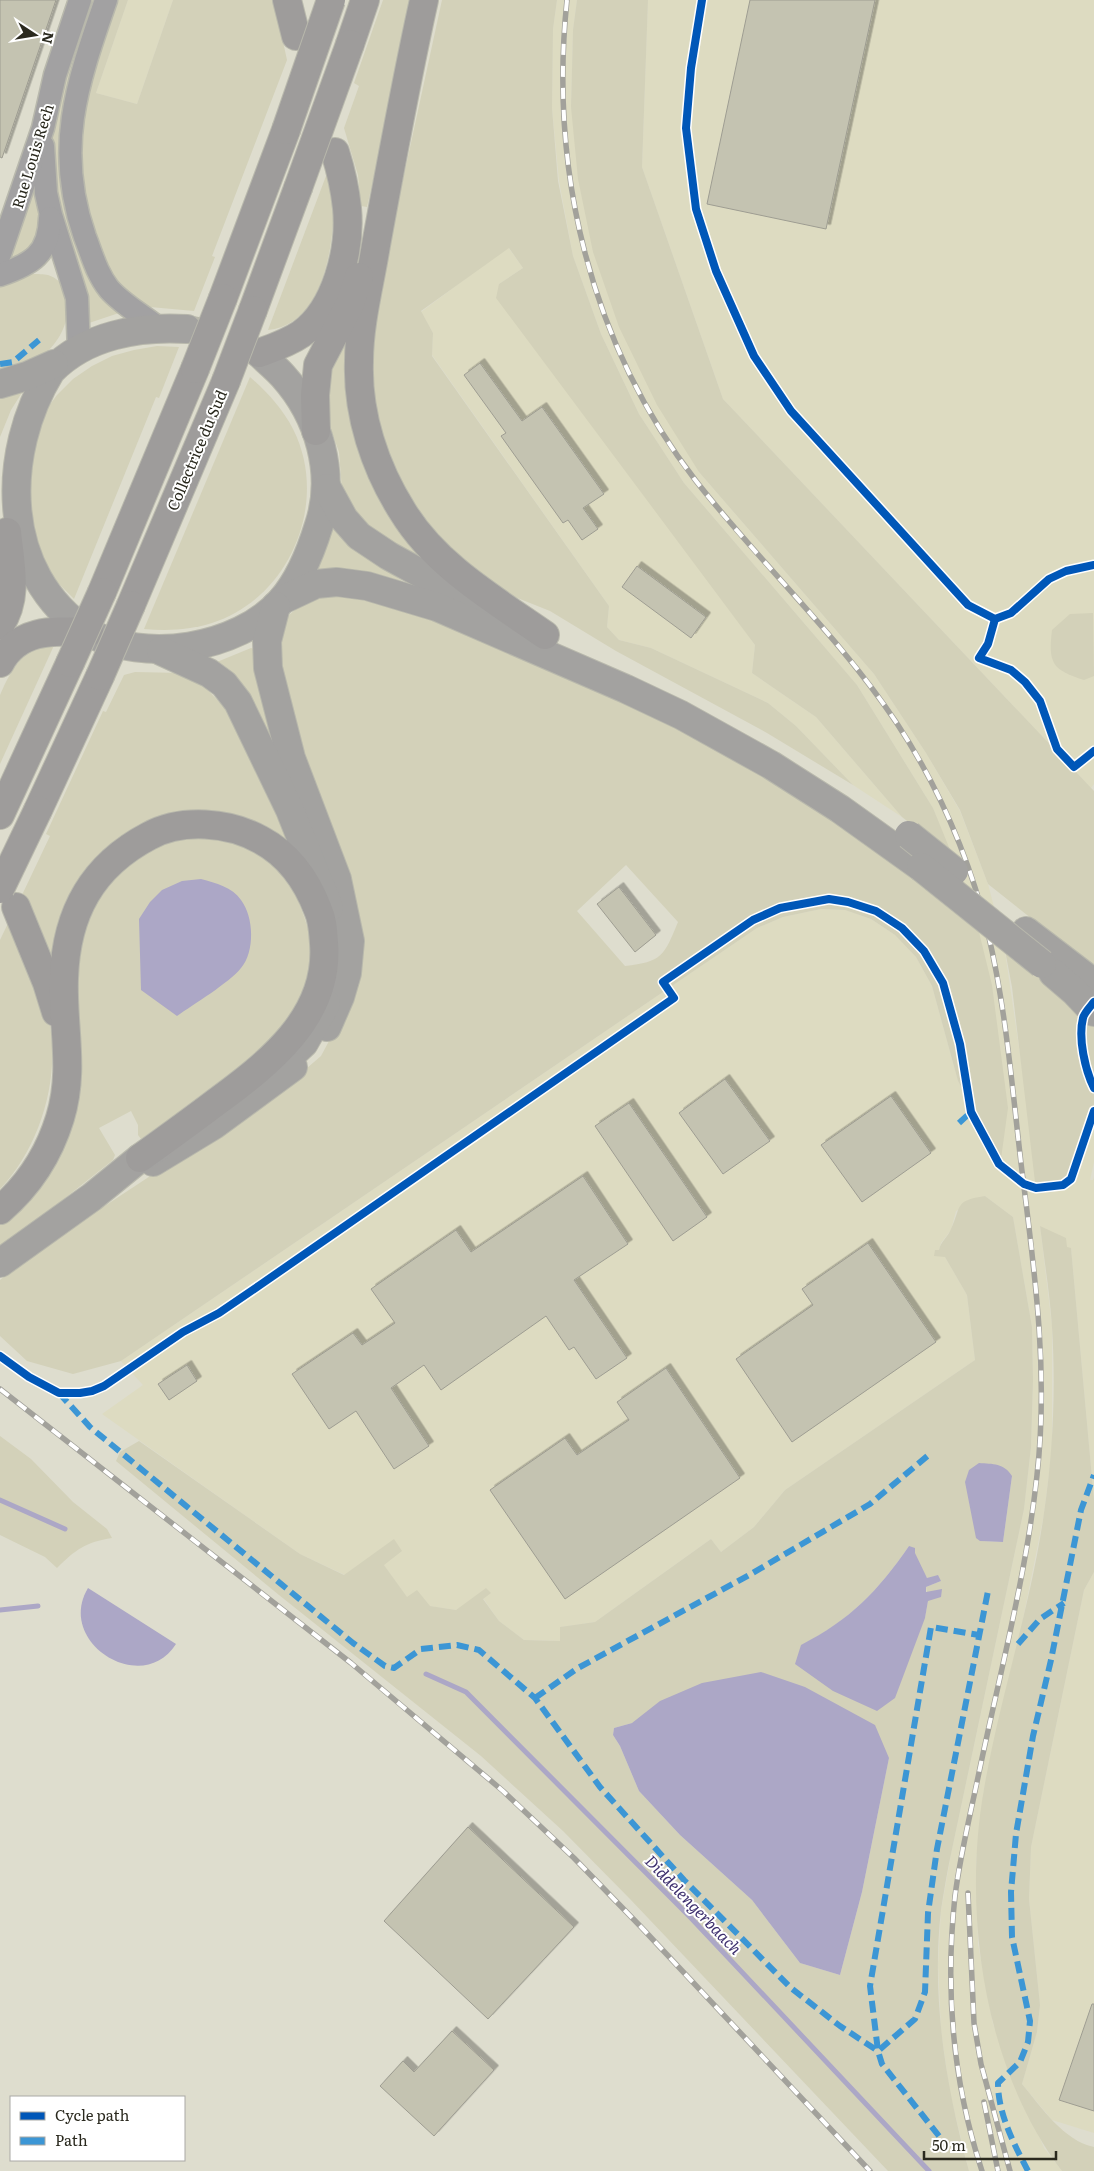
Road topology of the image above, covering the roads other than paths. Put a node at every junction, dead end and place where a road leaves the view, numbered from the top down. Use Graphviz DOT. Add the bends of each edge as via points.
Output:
graph roads {
  1 [pos="80,0"];
  2 [pos="106,0"];
  3 [pos="287,0"];
  4 [pos="331,0"];
  5 [pos="365,0"];
  6 [pos="424,0"];
  7 [pos="296,36"];
  8 [pos="44,128"];
  9 [pos="335,152"];
  10 [pos="391,163"];
  11 [pos="51,215"];
  12 [pos="4,267"];
  13 [pos="74,287"];
  14 [pos="157,327"];
  15 [pos="187,329"];
  16 [pos="259,353"];
  17 [pos="70,356"];
  18 [pos="0,384"];
  19 [pos="316,431"];
  20 [pos="327,488"];
  21 [pos="7,532"];
  22 [pos="279,603"];
  23 [pos="0,625"];
  24 [pos="89,632"];
  25 [pos="545,635"];
  26 [pos="154,648"];
  27 [pos="0,663"];
  28 [pos="0,815"];
  29 [pos="8,898"];
  30 [pos="1094,983"];
  31 [pos="1094,1012"];
  32 [pos="140,1158"];
  33 [pos="92,1197"];
  34 [pos="0,1199"];
  35 [pos="0,1210"];
  36 [pos="0,1262"];
  1 -- 8 [label="street, Rue Louis Rech" via="55,75"];
  2 -- 14 [label="street, Rue Louis Rech" via="82,69 72,111 69,150 72,189 79,221 97,270 110,290"];
  3 -- 7 [label="highway"];
  4 -- 28 [label="highway, bridge" via="286,130 195,368 102,592"];
  5 -- 29 [label="highway, Collectrice du Sud, bridge" via="226,381 131,606 38,810"];
  6 -- 10 [label="highway"];
  8 -- 11 [label="street" via="42,160"];
  8 -- 12 [label="street, Rue Louis Rech"];
  9 -- 16 [label="highway" via="344,181 346,240 330,297 302,334"];
  10 -- 19 [label="highway" via="350,304 318,365"];
  10 -- 25 [label="highway" via="358,362 370,441 383,476 404,513 426,542 465,578"];
  11 -- 12 [label="street" via="47,244 40,254"];
  11 -- 13 [label="street"];
  12 -- 13 [label="street" via="49,268"];
  13 -- 17 [label="street" via="80,326"];
  14 -- 15 [label="main road"];
  14 -- 17 [label="main road" via="126,331 96,341"];
  16 -- 19 [label="main road" via="283,375 302,402"];
  17 -- 18 [label="main road" via="27,376"];
  17 -- 21 [label="main road" via="32,393 8,438 0,488"];
  19 -- 20 [label="main road" via="324,459"];
  20 -- 22 [label="main road" via="322,518 312,547 299,574"];
  20 -- 25 [label="main road" via="354,530 389,556 464,597"];
  21 -- 23 [label="highway" via="11,601"];
  21 -- 24 [label="main road" via="16,557 30,579 47,599"];
  22 -- 26 [label="main road" via="249,626 219,640 187,648"];
  22 -- 31 [label="main road, bridge" via="316,584 337,582 367,586 437,607 681,715 771,765 922,867 1042,964"];
  22 -- 33 [label="main road" via="267,641 268,668 292,758 337,879 345,910 350,941 340,997 334,1014 309,1053 283,1076 214,1125"];
  24 -- 26 [label="main road" via="120,643"];
  24 -- 27 [label="highway" via="33,634 20,640"];
  25 -- 30 [label="main road, bridge" via="661,685 716,713 828,780 909,835"];
  26 -- 32 [label="main road" via="209,673 224,684 238,702 290,810 330,912 336,965 322,1013 304,1043 283,1065"];
  29 -- 34 [label="highway" via="47,983 56,1014 60,1051 58,1091 49,1127 32,1159"];
  32 -- 33 [label="main road"];
  32 -- 35 [label="highway" via="245,1081 282,1048 306,1019 319,991 326,961 322,918 309,886 281,854 262,840 238,830 212,824 160,830 127,848 96,875 78,907 67,941 64,979 69,1048 60,1118 44,1158 18,1194"];
  33 -- 36 [label="main road"];
}
